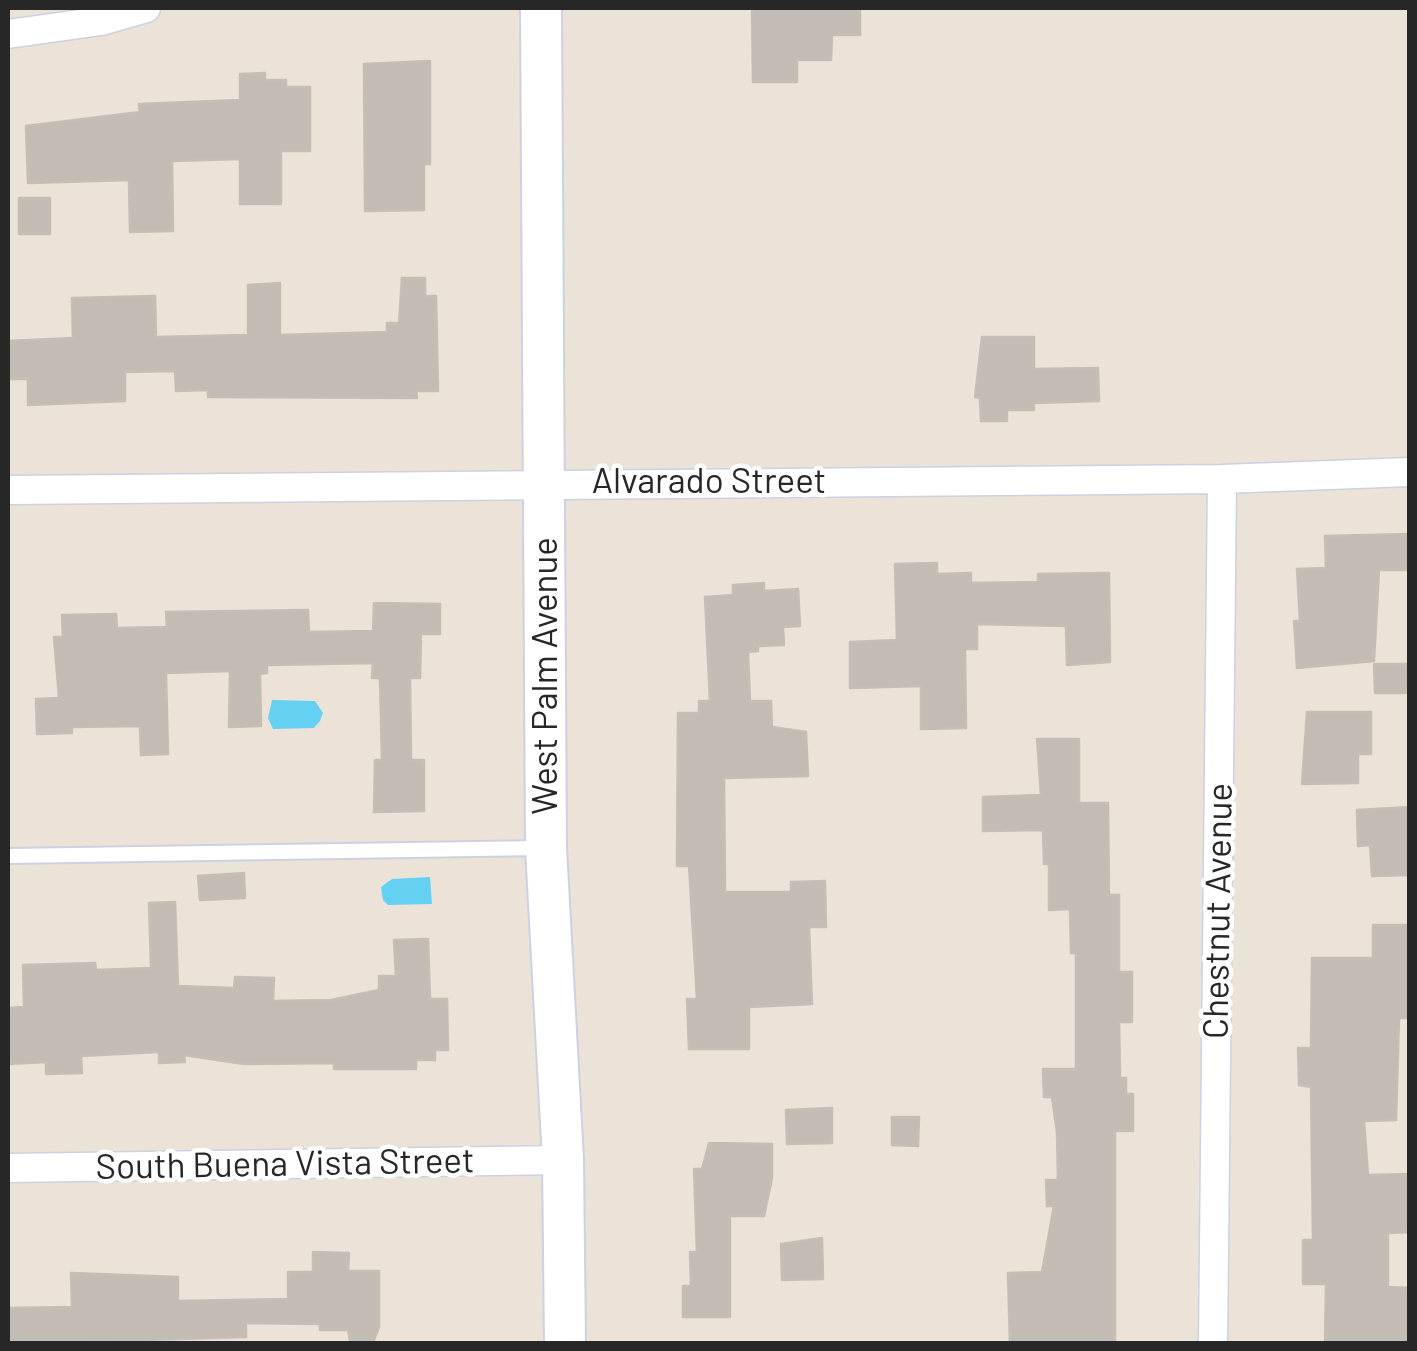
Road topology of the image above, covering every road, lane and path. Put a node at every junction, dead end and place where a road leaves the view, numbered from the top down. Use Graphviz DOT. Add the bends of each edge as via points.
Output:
graph roads {
  1 [pos="146,8"];
  2 [pos="541,8"];
  3 [pos="8,34"];
  4 [pos="1410,472"];
  5 [pos="1222,479"];
  6 [pos="545,482"];
  7 [pos="8,490"];
  8 [pos="546,848"];
  9 [pos="8,856"];
  10 [pos="563,1160"];
  11 [pos="8,1168"];
  12 [pos="564,1344"];
  13 [pos="1213,1344"];
  1 -- 3 [label="street"];
  2 -- 6 [label="street, West Palm Avenue"];
  4 -- 5 [label="street, Alvarado Street"];
  5 -- 6 [label="street, Alvarado Street"];
  5 -- 13 [label="street, Chestnut Avenue"];
  6 -- 7 [label="street, Alvarado Street"];
  6 -- 8 [label="street, West Palm Avenue"];
  8 -- 9 [label="lane"];
  8 -- 10 [label="street, West Palm Avenue"];
  10 -- 11 [label="street, South Buena Vista Street"];
  10 -- 12 [label="street, West Palm Avenue"];
}
